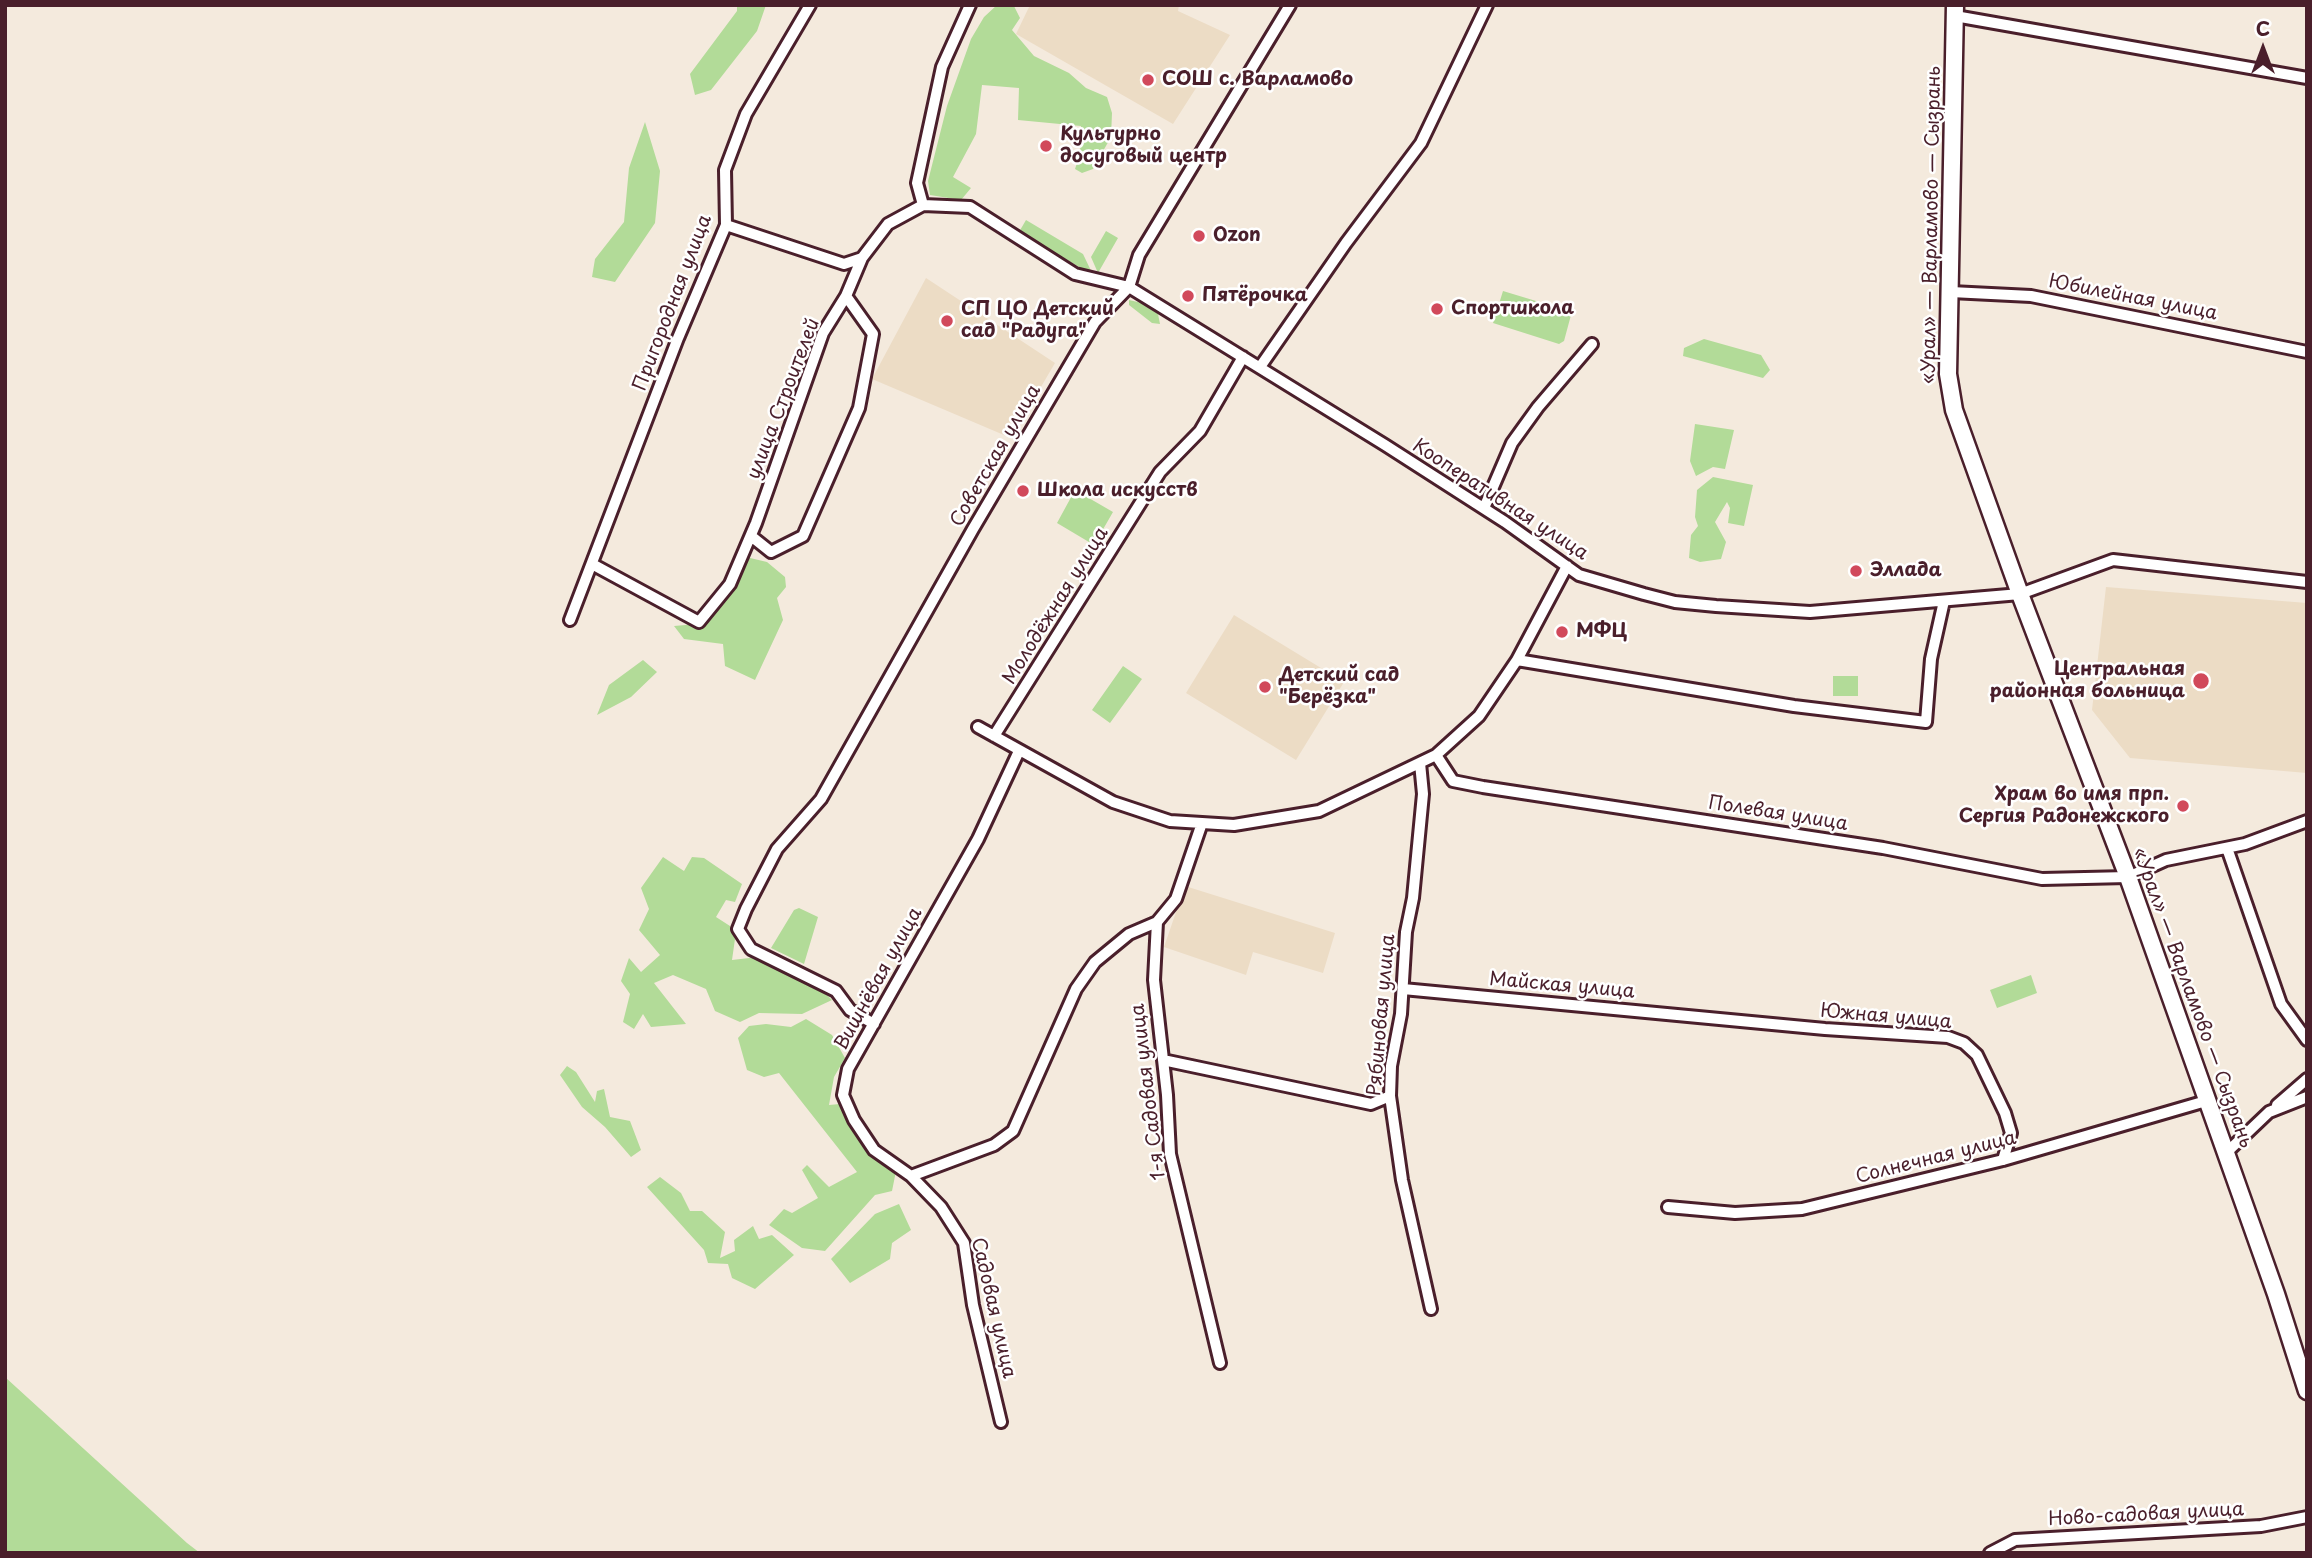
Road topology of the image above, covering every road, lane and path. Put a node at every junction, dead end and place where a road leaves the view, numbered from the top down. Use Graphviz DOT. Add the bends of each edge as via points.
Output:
graph roads {
  1 [pos="810,5"];
  2 [pos="970,5"];
  3 [pos="1290,5"];
  4 [pos="1487,5"];
  5 [pos="1955,11"];
  6 [pos="2307,78"];
  7 [pos="923,205"];
  8 [pos="726,225"];
  9 [pos="862,258"];
  10 [pos="1129,287"];
  11 [pos="1951,292"];
  12 [pos="846,296"];
  13 [pos="1592,344"];
  14 [pos="2307,352"];
  15 [pos="1243,357"];
  16 [pos="1260,367"];
  17 [pos="1484,508"];
  18 [pos="751,536"];
  19 [pos="592,564"];
  20 [pos="1567,566"];
  21 [pos="2307,582"];
  22 [pos="2020,594"];
  23 [pos="1944,601"];
  24 [pos="570,620"];
  25 [pos="1517,660"];
  26 [pos="978,727"];
  27 [pos="994,736"];
  28 [pos="1018,751"];
  29 [pos="1436,755"];
  30 [pos="1420,763"];
  31 [pos="2307,821"];
  32 [pos="1202,823"];
  33 [pos="2227,848"];
  34 [pos="2128,877"];
  35 [pos="1157,922"];
  36 [pos="1402,989"];
  37 [pos="1717,1018"];
  38 [pos="874,1024"];
  39 [pos="2307,1040"];
  40 [pos="1163,1060"];
  41 [pos="2307,1079"];
  42 [pos="1390,1096"];
  43 [pos="2307,1097"];
  44 [pos="2206,1101"];
  45 [pos="2269,1112"];
  46 [pos="2225,1154"];
  47 [pos="2003,1160"];
  48 [pos="911,1176"];
  49 [pos="1668,1207"];
  50 [pos="1431,1309"];
  51 [pos="1220,1363"];
  52 [pos="2307,1391"];
  53 [pos="1001,1422"];
  54 [pos="2307,1517"];
  55 [pos="1990,1553"];
  1 -- 8 [label="street, Пригородная улица" via="746,114 725,170"];
  2 -- 7 [label="street" via="942,67 918,183"];
  3 -- 10 [label="street, Советская улица" via="1139,255"];
  4 -- 16 [label="street" via="1421,143"];
  5 -- 6 [label="street"];
  5 -- 11 [label="main road, «Урал» — Варламово — Сызрань"];
  7 -- 9 [label="street, улица Строителей" via="888,224"];
  7 -- 10 [label="street, Кооперативная улица" via="970,207 1075,274"];
  8 -- 9 [label="street" via="844,264"];
  8 -- 19 [label="street, Пригородная улица"];
  9 -- 12 [label="street, улица Строителей"];
  10 -- 15 [label="street, Кооперативная улица"];
  10 -- 38 [label="street, Советская улица" via="1095,323 821,799 777,849 738,929 751,949 836,991 850,1010"];
  11 -- 14 [label="street, Юбилейная улица" via="2031,296"];
  11 -- 22 [label="main road, «Урал» — Варламово — Сызрань" via="1948,374 1954,410"];
  12 -- 18 [label="street, улица Строителей" via="823,333"];
  12 -- 18 [label="street" via="873,334 859,408 803,536 771,552"];
  13 -- 17 [label="street" via="1512,443"];
  15 -- 16 [label="street, Кооперативная улица"];
  15 -- 27 [label="street, Молодёжная улица" via="1200,431 1160,472"];
  16 -- 17 [label="street, Кооперативная улица"];
  17 -- 20 [label="street, Кооперативная улица"];
  18 -- 19 [label="street, улица Строителей" via="730,584 699,622"];
  19 -- 24 [label="street, Пригородная улица"];
  20 -- 23 [label="street, Кооперативная улица" via="1579,575 1644,594 1716,606 1810,612"];
  20 -- 25 [label="street"];
  21 -- 22 [label="street, Кооперативная улица" via="2113,560"];
  22 -- 23 [label="street, Кооперативная улица"];
  22 -- 34 [label="main road, «Урал» — Варламово — Сызрань"];
  23 -- 25 [label="street" via="1931,659 1926,722 1794,706"];
  25 -- 29 [label="street" via="1479,716"];
  26 -- 27 [label="street"];
  27 -- 28 [label="street"];
  28 -- 32 [label="street" via="1113,802 1170,821"];
  28 -- 38 [label="street, Вишнёвая улица" via="978,839"];
  29 -- 30 [label="street"];
  29 -- 34 [label="street, Полевая улица" via="1452,780 1483,787 1883,848 2042,879"];
  30 -- 32 [label="street" via="1319,811 1234,825"];
  30 -- 36 [label="street, Рябиновая улица" via="1423,794"];
  31 -- 33 [label="street"];
  32 -- 35 [label="street" via="1175,899"];
  33 -- 34 [label="street" via="2166,860"];
  33 -- 39 [label="street" via="2281,1004"];
  34 -- 44 [label="main road, «Урал» — Варламово — Сызрань"];
  35 -- 40 [label="street, 1-я Садовая улица" via="1153,980"];
  35 -- 48 [label="street" via="1129,934 1076,989 1013,1131 994,1145"];
  36 -- 37 [label="street, Майская улица"];
  36 -- 42 [label="street, Рябиновая улица"];
  37 -- 47 [label="street, Южная улица" via="1948,1037 1964,1043 1977,1055 2005,1113 2011,1133"];
  38 -- 48 [label="street, Вишнёвая улица" via="848,1069 843,1095 874,1150"];
  40 -- 42 [label="street" via="1370,1104"];
  40 -- 51 [label="street, 1-я Садовая улица" via="1170,1154"];
  41 -- 45 [label="street"];
  42 -- 50 [label="street, Рябиновая улица" via="1402,1180"];
  43 -- 45 [label="street"];
  44 -- 46 [label="main road, «Урал» — Варламово — Сызрань"];
  44 -- 47 [label="street, Солнечная улица"];
  45 -- 46 [label="street"];
  46 -- 52 [label="main road, «Урал» — Варламово — Сызрань"];
  47 -- 49 [label="street, Солнечная улица" via="1802,1209 1735,1213"];
  48 -- 53 [label="street, Садовая улица" via="941,1207 964,1243 972,1305"];
  54 -- 55 [label="street, Ново-садовая улица" via="2261,1526 2015,1540"];
}
